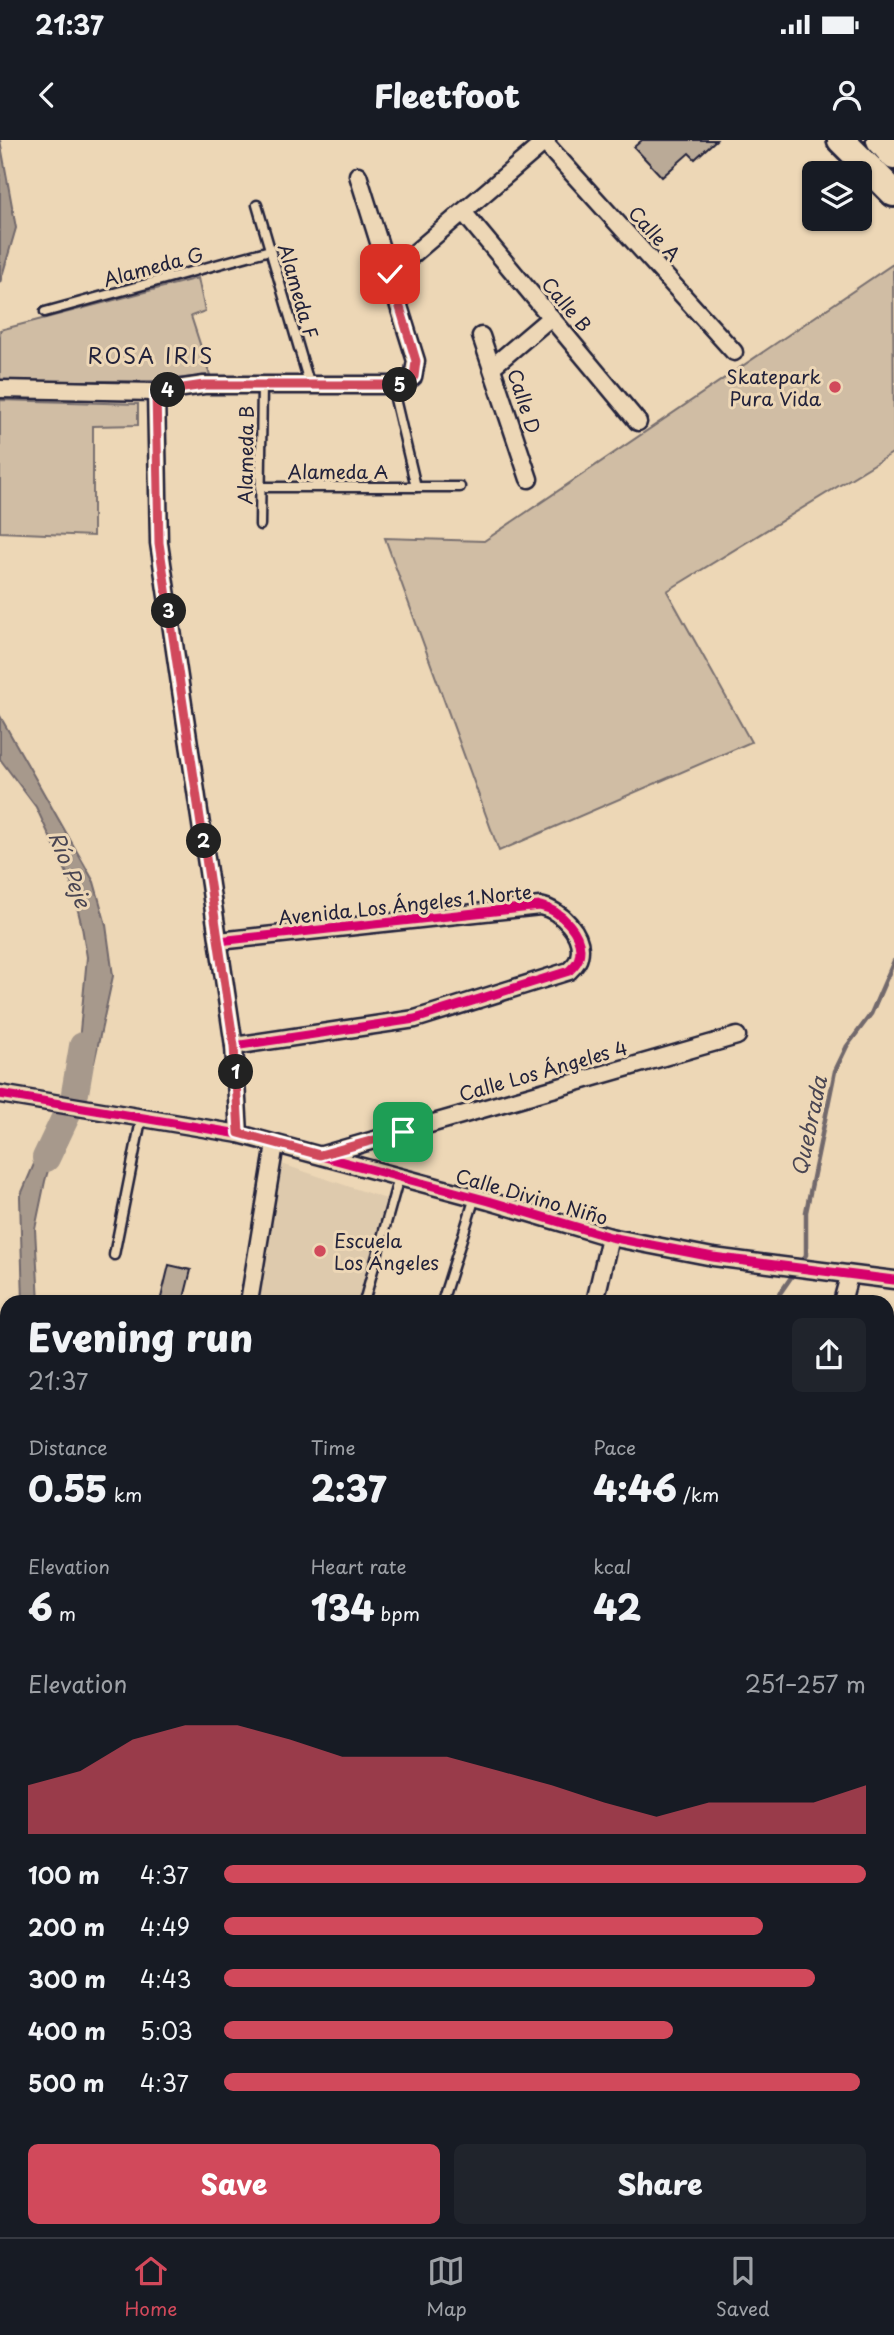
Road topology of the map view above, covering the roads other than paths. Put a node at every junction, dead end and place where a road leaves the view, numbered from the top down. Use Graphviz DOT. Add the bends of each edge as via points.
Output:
graph roads {
  1 [pos="841,140"];
  2 [pos="880,140"];
  3 [pos="546,141"];
  4 [pos="894,156"];
  5 [pos="358,175"];
  6 [pos="894,192"];
  7 [pos="257,205"];
  8 [pos="464,213"];
  9 [pos="270,250"];
  10 [pos="390,274"];
  11 [pos="45,312"];
  12 [pos="551,317"];
  13 [pos="481,336"];
  14 [pos="734,352"];
  15 [pos="492,367"];
  16 [pos="261,385"];
  17 [pos="310,386"];
  18 [pos="392,386"];
  19 [pos="0,389"];
  20 [pos="156,392"];
  21 [pos="638,422"];
  22 [pos="529,479"];
  23 [pos="260,487"];
  24 [pos="416,487"];
  25 [pos="460,487"];
  26 [pos="260,525"];
  27 [pos="219,941"];
  28 [pos="737,1036"];
  29 [pos="234,1046"];
  30 [pos="0,1094"];
  31 [pos="142,1115"];
  32 [pos="239,1133"];
  33 [pos="275,1144"];
  34 [pos="320,1155"];
  35 [pos="399,1177"];
  36 [pos="475,1197"];
  37 [pos="610,1237"];
  38 [pos="114,1255"];
  39 [pos="849,1276"];
  40 [pos="894,1280"];
  41 [pos="250,1295"];
  42 [pos="366,1295"];
  43 [pos="444,1295"];
  44 [pos="597,1295"];
  45 [pos="844,1295"];
  1 -- 6 [label="highway"];
  2 -- 4 [label="highway"];
  3 -- 8 [label="street"];
  3 -- 14 [label="street, Calle A"];
  5 -- 10 [label="street"];
  7 -- 9 [label="lane, Alameda F"];
  8 -- 10 [label="street"];
  8 -- 12 [label="street, Calle B"];
  9 -- 11 [label="lane, Alameda G"];
  9 -- 17 [label="lane, Alameda F"];
  10 -- 18 [label="street" via="416,361 414,377"];
  12 -- 15 [label="street"];
  12 -- 21 [label="street, Calle B"];
  13 -- 15 [label="street, Calle D"];
  15 -- 22 [label="street, Calle D"];
  16 -- 17 [label="street"];
  16 -- 20 [label="street" via="204,385"];
  16 -- 23 [label="lane, Alameda B"];
  17 -- 18 [label="street"];
  18 -- 24 [label="lane, Alameda A"];
  19 -- 20 [label="street"];
  20 -- 27 [label="street" via="159,543"];
  23 -- 24 [label="lane, Alameda A"];
  23 -- 26 [label="lane, Alameda B"];
  24 -- 25 [label="lane, Alameda A"];
  27 -- 29 [label="street"];
  27 -- 29 [label="street, Avenida Los Ángeles 1 Norte" via="540,906 565,919 580,949 579,960 569,971 415,1019"];
  28 -- 34 [label="street, Calle Los Ángeles 4"];
  29 -- 32 [label="street"];
  30 -- 31 [label="street, Calle Divino Niño"];
  31 -- 32 [label="street, Calle Divino Niño"];
  31 -- 38 [label="lane"];
  32 -- 33 [label="street, Calle Divino Niño"];
  33 -- 34 [label="street, Calle Divino Niño"];
  33 -- 41 [label="street"];
  34 -- 35 [label="street, Calle Divino Niño"];
  35 -- 36 [label="street, Calle Divino Niño"];
  35 -- 42 [label="lane"];
  36 -- 37 [label="street, Calle Divino Niño"];
  36 -- 43 [label="lane"];
  37 -- 39 [label="street, Calle Divino Niño"];
  37 -- 44 [label="street"];
  39 -- 40 [label="street, Calle Divino Niño"];
  39 -- 45 [label="street"];
}
